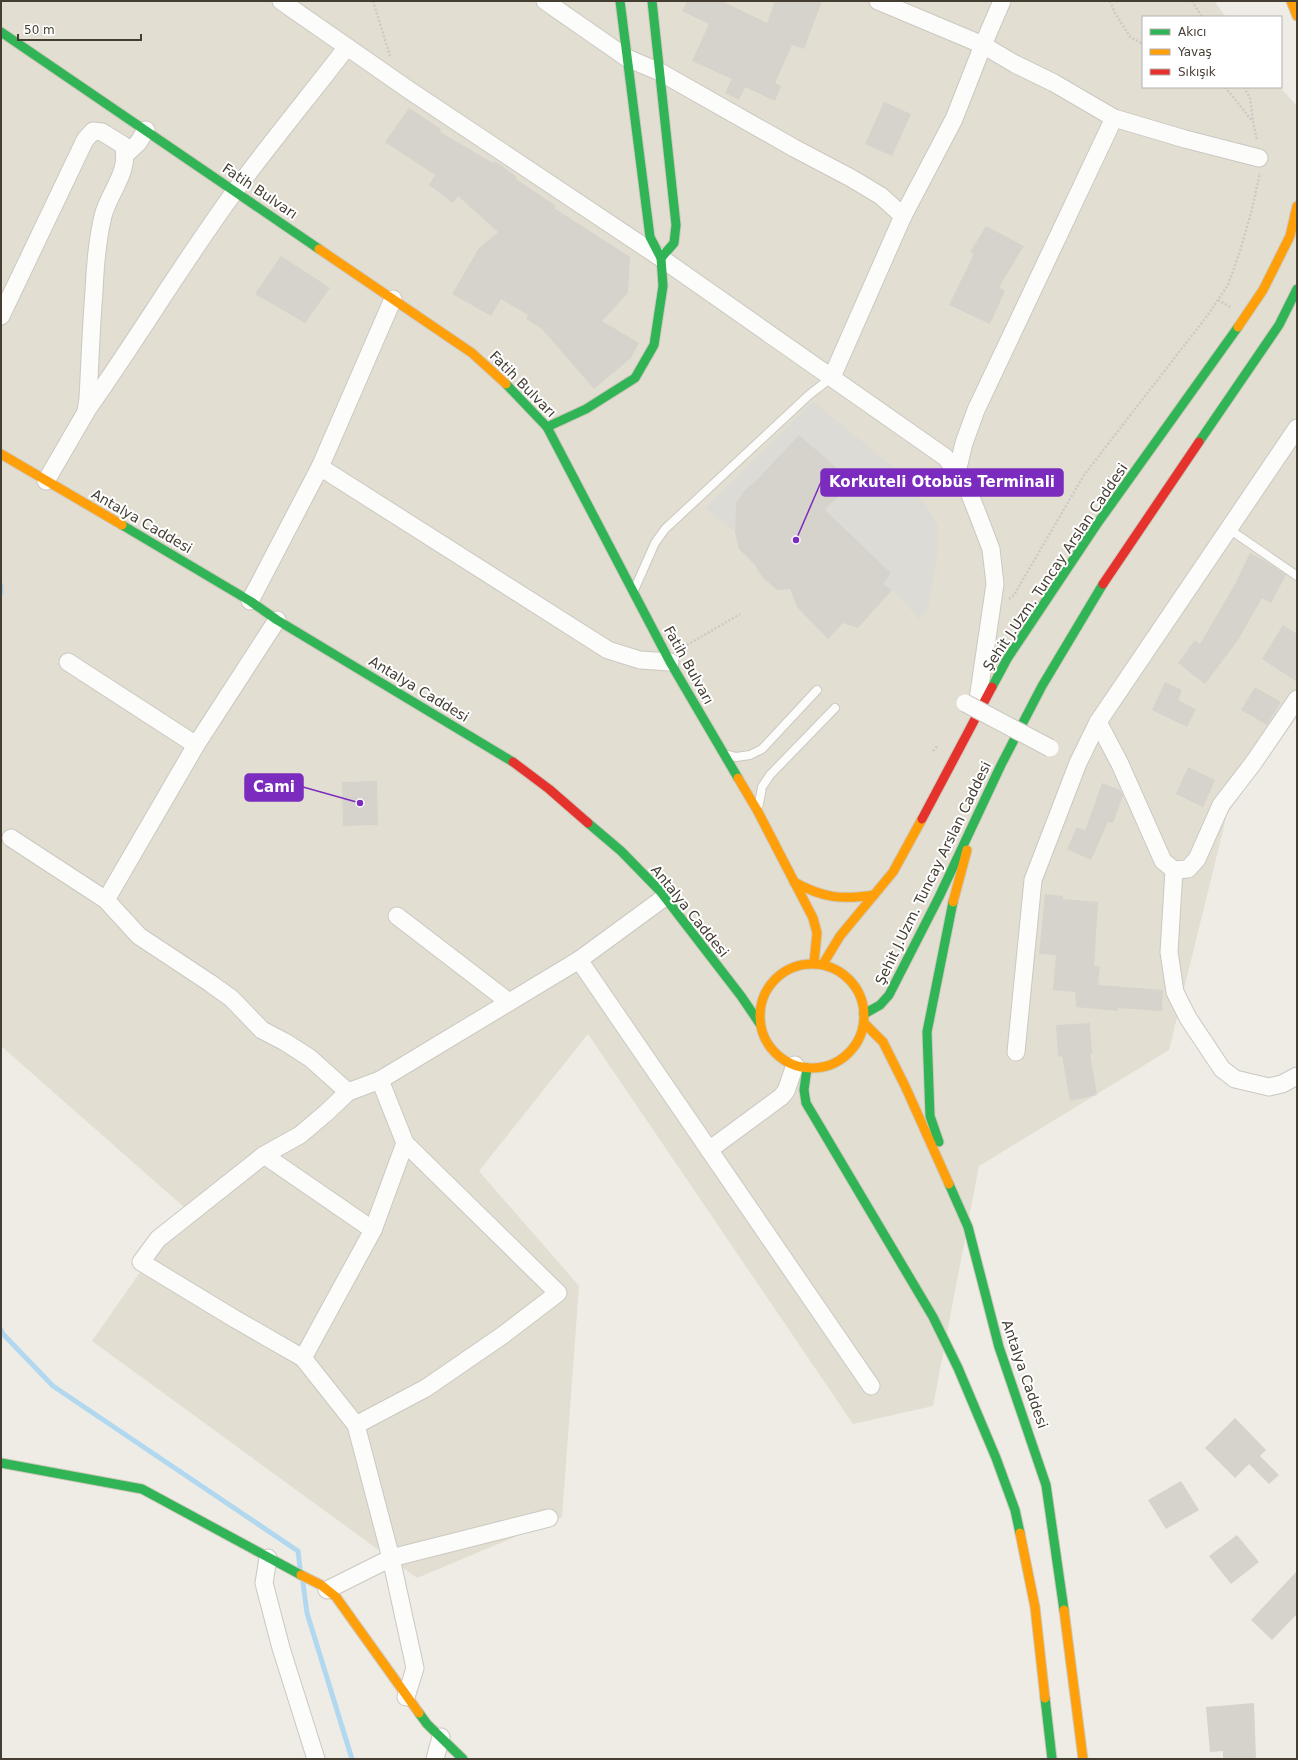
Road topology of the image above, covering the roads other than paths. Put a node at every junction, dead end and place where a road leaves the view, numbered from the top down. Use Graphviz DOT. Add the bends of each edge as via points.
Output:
graph roads {
  1 [pos="281,1"];
  2 [pos="546,1"];
  3 [pos="620,1"];
  4 [pos="652,1"];
  5 [pos="878,1"];
  6 [pos="1002,1"];
  7 [pos="1291,1"];
  8 [pos="1297,16"];
  9 [pos="1,32"];
  10 [pos="983,45"];
  11 [pos="347,47"];
  12 [pos="628,58"];
  13 [pos="660,72"];
  14 [pos="1114,118"];
  15 [pos="146,130"];
  16 [pos="126,154"];
  17 [pos="1259,158"];
  18 [pos="235,191"];
  19 [pos="1297,206"];
  20 [pos="903,216"];
  21 [pos="660,258"];
  22 [pos="1297,289"];
  23 [pos="393,299"];
  24 [pos="1,316"];
  25 [pos="832,377"];
  26 [pos="86,412"];
  27 [pos="547,427"];
  28 [pos="1297,428"];
  29 [pos="1,454"];
  30 [pos="320,467"];
  31 [pos="957,472"];
  32 [pos="46,481"];
  33 [pos="1228,529"];
  34 [pos="1297,576"];
  35 [pos="634,591"];
  36 [pos="250,601"];
  37 [pos="277,620"];
  38 [pos="68,662"];
  39 [pos="670,662"];
  40 [pos="817,690"];
  41 [pos="1297,699"];
  42 [pos="965,703"];
  43 [pos="834,708"];
  44 [pos="975,720"];
  45 [pos="1098,722"];
  46 [pos="196,745"];
  47 [pos="1050,748"];
  48 [pos="722,752"];
  49 [pos="757,810"];
  50 [pos="975,820"];
  51 [pos="11,838"];
  52 [pos="1174,870"];
  53 [pos="794,882"];
  54 [pos="874,895"];
  55 [pos="664,897"];
  56 [pos="106,900"];
  57 [pos="397,916"];
  58 [pos="579,960"];
  59 [pos="818,964"];
  60 [pos="509,1002"];
  61 [pos="864,1018"];
  62 [pos="760,1024"];
  63 [pos="1016,1052"];
  64 [pos="801,1067"];
  65 [pos="1297,1076"];
  66 [pos="380,1080"];
  67 [pos="348,1092"];
  68 [pos="405,1143"];
  69 [pos="709,1150"];
  70 [pos="264,1155"];
  71 [pos="967,1225"];
  72 [pos="373,1230"];
  73 [pos="303,1358"];
  74 [pos="871,1386"];
  75 [pos="356,1425"];
  76 [pos="1,1463"];
  77 [pos="549,1518"];
  78 [pos="391,1558"];
  79 [pos="272,1561"];
  80 [pos="324,1587"];
  81 [pos="406,1697"];
  82 [pos="441,1737"];
  83 [pos="316,1759"];
  84 [pos="435,1759"];
  85 [pos="463,1759"];
  86 [pos="1052,1759"];
  87 [pos="1083,1759"];
  1 -- 11 [label="street"];
  2 -- 12 [label="street"];
  3 -- 12 [label="main road"];
  4 -- 13 [label="main road"];
  5 -- 10 [label="street"];
  6 -- 10 [label="street"];
  7 -- 8 [label="main road"];
  9 -- 15 [label="main road, Fatih Bulvarı"];
  10 -- 14 [label="street"];
  10 -- 20 [label="street" via="954,119"];
  11 -- 18 [label="street"];
  11 -- 21 [label="street"];
  12 -- 13 [label="street"];
  12 -- 21 [label="main road" via="650,238"];
  13 -- 20 [label="street" via="851,178 881,196"];
  13 -- 21 [label="main road" via="676,225 674,243"];
  14 -- 17 [label="street" via="1185,140"];
  14 -- 31 [label="street" via="976,410"];
  15 -- 16 [label="street" via="138,143"];
  15 -- 18 [label="main road, Fatih Bulvarı"];
  16 -- 24 [label="street" via="123,145 102,132 93,131 85,140"];
  16 -- 26 [label="street" via="122,172 103,214 100,231 95,269"];
  18 -- 23 [label="main road, Fatih Bulvarı"];
  18 -- 26 [label="street"];
  19 -- 44 [label="main road, Şehit J.Uzm. Tuncay Arslan Caddesi" via="1290,236 1263,290 1092,530 1007,659"];
  20 -- 25 [label="street"];
  21 -- 25 [label="street"];
  21 -- 27 [label="main road" via="663,286 654,345 635,378 586,409"];
  22 -- 50 [label="main road, Şehit J.Uzm. Tuncay Arslan Caddesi" via="1279,325 1112,568 1042,686"];
  23 -- 27 [label="main road, Fatih Bulvarı" via="484,363"];
  23 -- 30 [label="street"];
  25 -- 31 [label="street" via="945,457"];
  25 -- 35 [label="lane" via="809,395 665,529 655,543"];
  26 -- 32 [label="street"];
  27 -- 35 [label="main road, Fatih Bulvarı"];
  28 -- 33 [label="street"];
  29 -- 32 [label="main road, Antalya Caddesi"];
  30 -- 36 [label="street"];
  30 -- 39 [label="street" via="608,650 640,660"];
  31 -- 44 [label="street" via="965,482 990,549 995,584"];
  32 -- 36 [label="main road, Antalya Caddesi"];
  33 -- 34 [label="lane"];
  33 -- 45 [label="street"];
  35 -- 39 [label="main road, Fatih Bulvarı"];
  36 -- 37 [label="main road, Antalya Caddesi"];
  37 -- 46 [label="street"];
  37 -- 55 [label="main road, Antalya Caddesi" via="506,756 549,789 620,851"];
  38 -- 46 [label="street"];
  39 -- 48 [label="main road, Fatih Bulvarı"];
  40 -- 48 [label="lane" via="762,749 750,755 736,757"];
  41 -- 52 [label="street" via="1221,805 1197,859 1188,869"];
  42 -- 47 [label="street, bridge"];
  43 -- 49 [label="lane" via="770,775 762,787"];
  44 -- 54 [label="main road, Şehit J.Uzm. Tuncay Arslan Caddesi" via="893,872"];
  45 -- 52 [label="street" via="1120,764 1163,861"];
  45 -- 63 [label="street" via="1078,763 1033,880"];
  46 -- 56 [label="street"];
  48 -- 49 [label="main road, Fatih Bulvarı"];
  49 -- 53 [label="main road, Fatih Bulvarı"];
  50 -- 61 [label="main road, Şehit J.Uzm. Tuncay Arslan Caddesi" via="889,995"];
  50 -- 71 [label="main road" via="950,913 927,1032 930,1116"];
  51 -- 56 [label="street"];
  52 -- 65 [label="street" via="1169,952 1174,992 1188,1018 1222,1069 1235,1079 1269,1087"];
  53 -- 54 [label="main road" via="811,892 833,898"];
  53 -- 59 [label="main road, Fatih Bulvarı" via="818,933"];
  54 -- 59 [label="main road, Şehit J.Uzm. Tuncay Arslan Caddesi"];
  55 -- 58 [label="street"];
  55 -- 62 [label="main road, Antalya Caddesi"];
  56 -- 67 [label="street" via="139,936 215,986 262,1030 310,1058"];
  57 -- 60 [label="street"];
  58 -- 60 [label="street"];
  58 -- 69 [label="street"];
  59 -- 61 [label="main road" via="839,971 852,982 861,997"];
  59 -- 62 [label="main road" via="801,964 789,968 770,984 762,999"];
  60 -- 66 [label="street"];
  61 -- 64 [label="main road" via="858,1040 848,1054 825,1066"];
  61 -- 71 [label="main road, Antalya Caddesi" via="883,1042 905,1086"];
  62 -- 64 [label="main road" via="770,1047 782,1059"];
  64 -- 69 [label="street" via="781,1097"];
  64 -- 86 [label="main road" via="806,1103 933,1317 958,1368 1015,1510 1035,1607"];
  66 -- 67 [label="street"];
  66 -- 68 [label="street"];
  67 -- 70 [label="street" via="300,1135"];
  68 -- 72 [label="street"];
  68 -- 75 [label="street" via="558,1293 426,1388"];
  69 -- 74 [label="street"];
  70 -- 72 [label="street"];
  70 -- 73 [label="street" via="158,1239 141,1262"];
  71 -- 87 [label="main road, Antalya Caddesi" via="999,1347 1046,1485"];
  72 -- 73 [label="street"];
  73 -- 75 [label="street"];
  75 -- 78 [label="street"];
  76 -- 79 [label="main road" via="142,1489"];
  77 -- 78 [label="street"];
  78 -- 80 [label="street"];
  78 -- 81 [label="street" via="415,1668"];
  79 -- 80 [label="main road"];
  79 -- 83 [label="street" via="264,1583 281,1648"];
  80 -- 81 [label="main road" via="336,1597"];
  81 -- 82 [label="main road"];
  82 -- 84 [label="street"];
  82 -- 85 [label="main road"];
}
